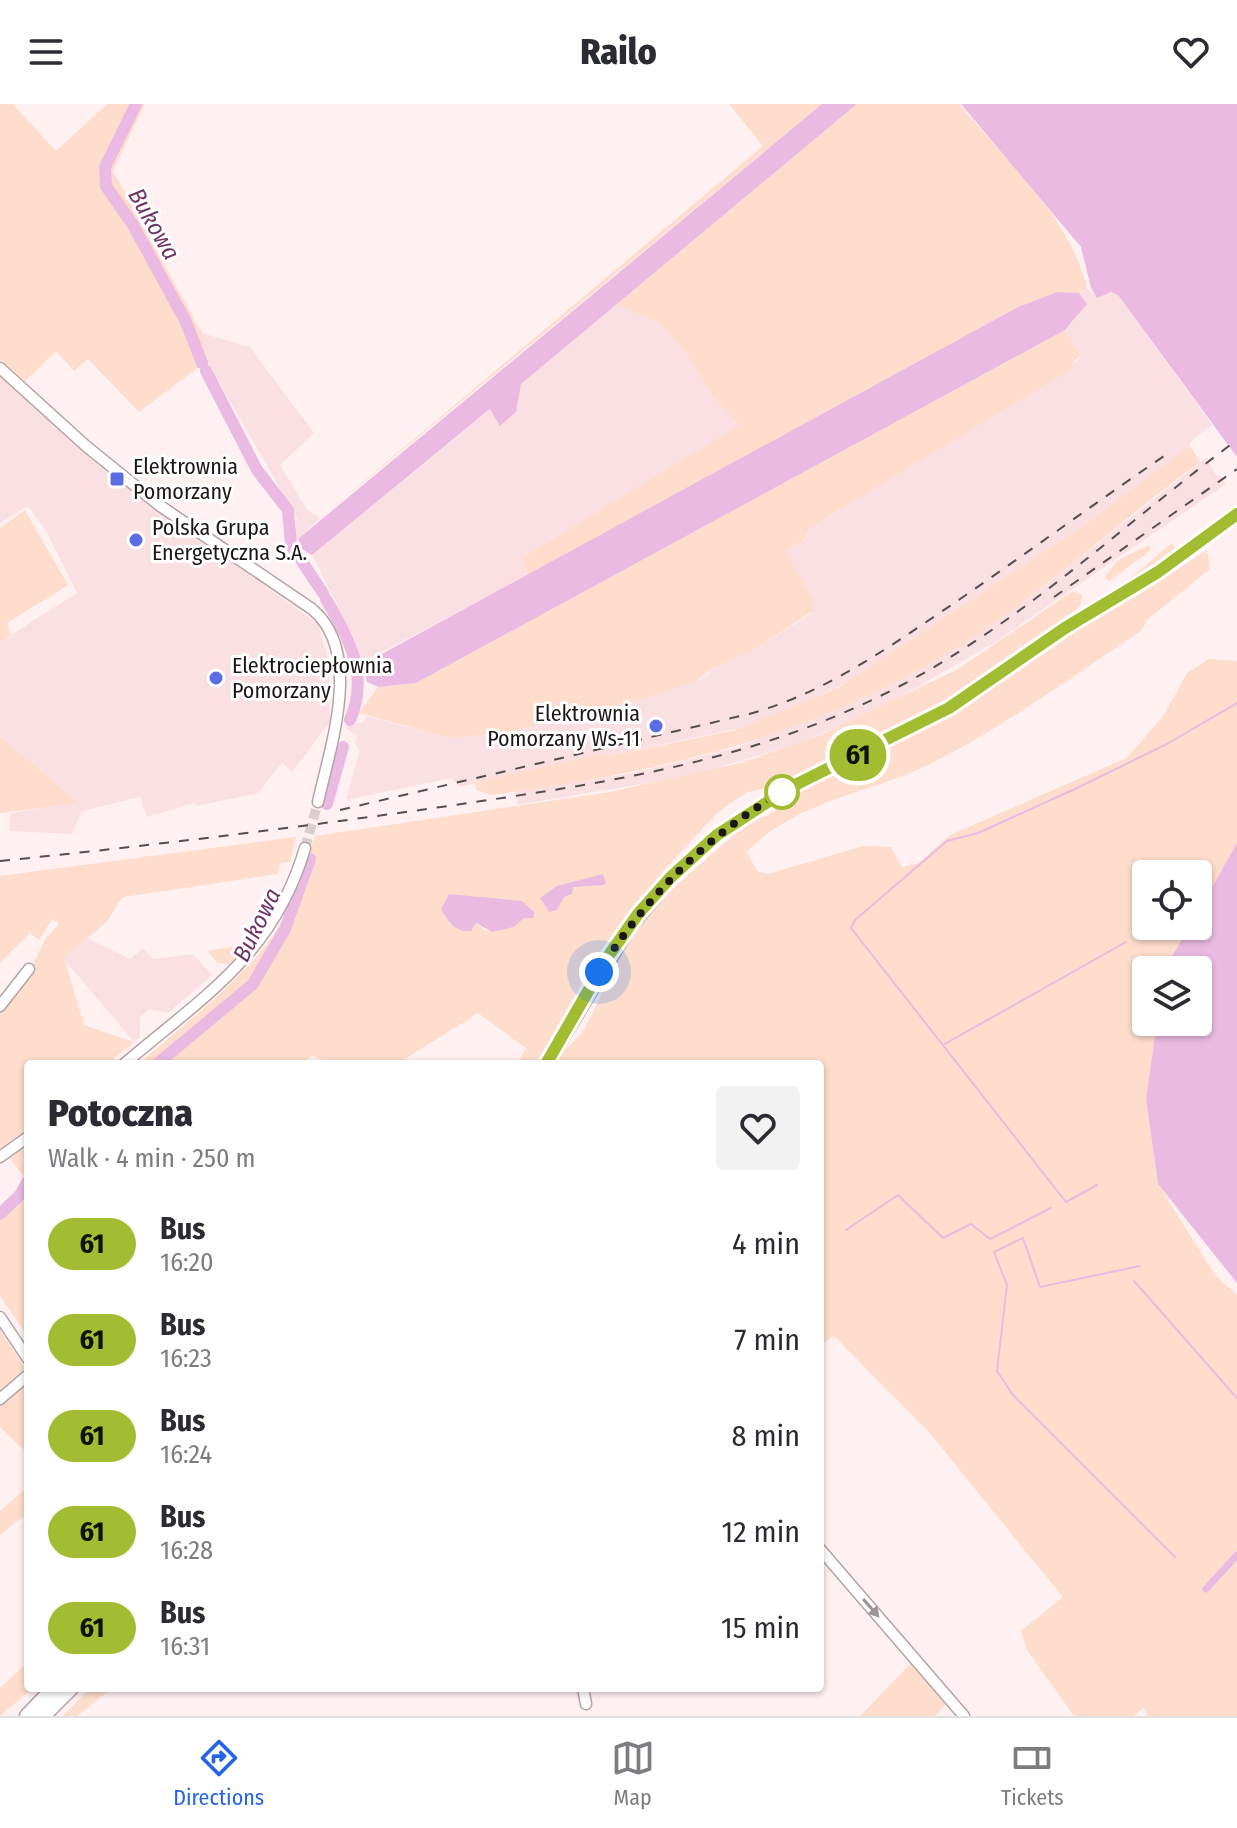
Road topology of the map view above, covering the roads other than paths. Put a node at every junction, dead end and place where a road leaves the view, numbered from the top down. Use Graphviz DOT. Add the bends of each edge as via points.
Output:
graph roads {
  1 [pos="0,368"];
  2 [pos="1237,514"];
  3 [pos="318,802"];
  4 [pos="305,848"];
  5 [pos="29,969"];
  6 [pos="0,1006"];
  7 [pos="129,1060"];
  8 [pos="548,1060"];
  9 [pos="24,1140"];
  10 [pos="0,1157"];
  11 [pos="0,1317"];
  12 [pos="24,1353"];
  13 [pos="24,1378"];
  14 [pos="0,1399"];
  15 [pos="824,1554"];
  16 [pos="50,1692"];
  17 [pos="67,1692"];
  18 [pos="584,1692"];
  19 [pos="586,1704"];
  20 [pos="27,1716"];
  21 [pos="43,1716"];
  22 [pos="964,1716"];
  1 -- 3 [label="street" via="136,487 322,619 335,647 340,701"];
  2 -- 8 [label="main road" via="1173,562 1075,621 949,708 804,780 693,856 648,902"];
  4 -- 7 [label="street" via="284,904 257,947"];
  5 -- 6 [label="street"];
  9 -- 10 [label="street"];
  11 -- 12 [label="street"];
  13 -- 14 [label="street"];
  15 -- 22 [label="street, one-way"];
  16 -- 20 [label="main road"];
  17 -- 21 [label="main road"];
  18 -- 19 [label="street"];
}
